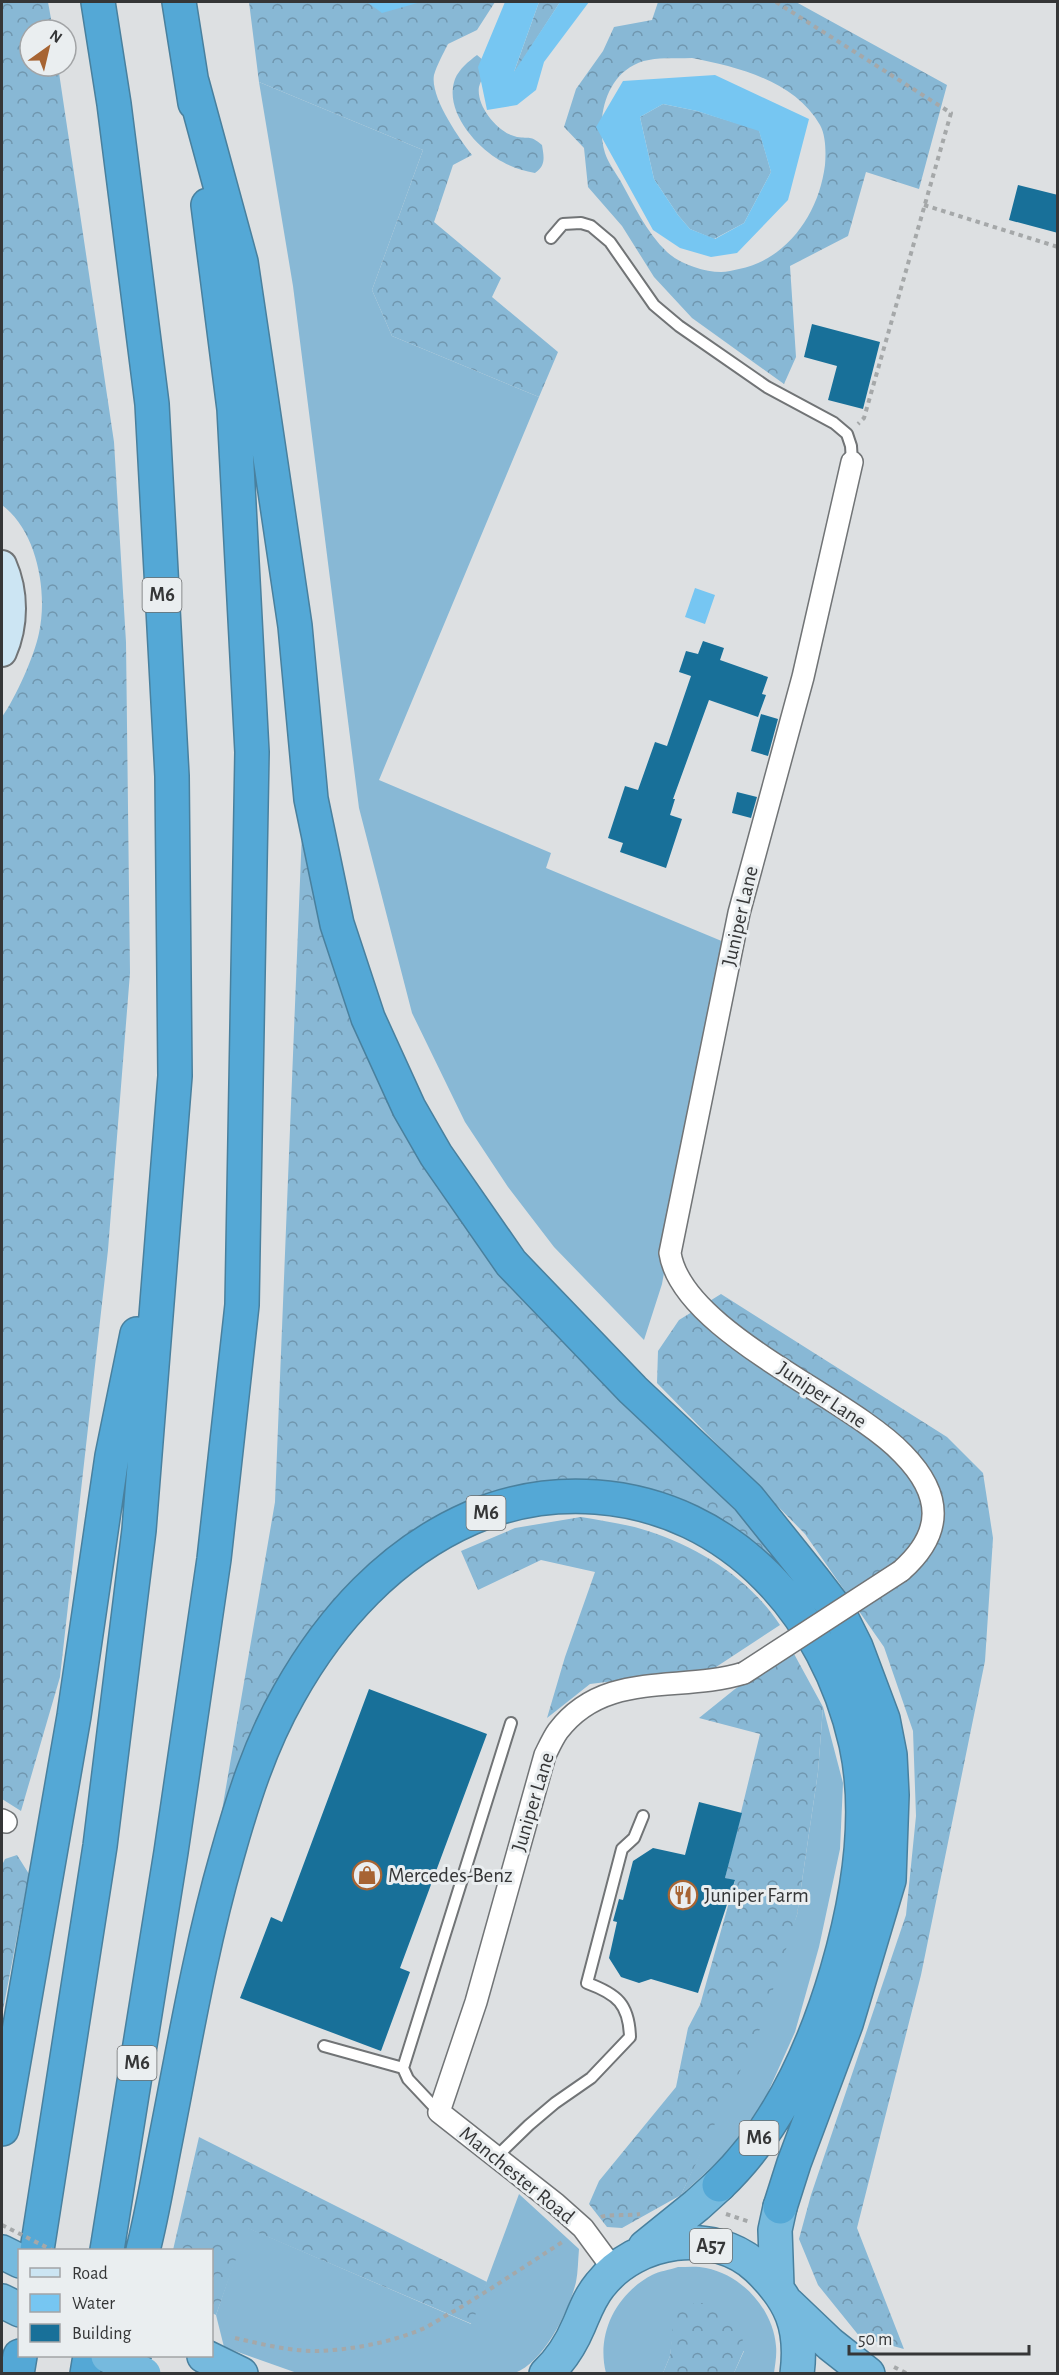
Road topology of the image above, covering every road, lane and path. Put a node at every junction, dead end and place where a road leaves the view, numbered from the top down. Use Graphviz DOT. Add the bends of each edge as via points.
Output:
graph roads {
  1 [pos="98,2"];
  2 [pos="179,2"];
  3 [pos="776,2"];
  4 [pos="192,82"];
  5 [pos="924,205"];
  6 [pos="551,238"];
  7 [pos="1058,247"];
  8 [pos="846,434"];
  9 [pos="852,462"];
  10 [pos="2,565"];
  11 [pos="2,652"];
  12 [pos="165,1191"];
  13 [pos="511,1723"];
  14 [pos="643,1816"];
  15 [pos="324,2046"];
  16 [pos="404,2068"];
  17 [pos="439,2112"];
  18 [pos="2,2129"];
  19 [pos="496,2157"];
  20 [pos="708,2195"];
  21 [pos="778,2219"];
  22 [pos="2,2225"];
  23 [pos="562,2242"];
  24 [pos="37,2249"];
  25 [pos="50,2249"];
  26 [pos="107,2249"];
  27 [pos="143,2249"];
  28 [pos="2,2252"];
  29 [pos="18,2260"];
  30 [pos="624,2263"];
  31 [pos="782,2295"];
  32 [pos="2,2301"];
  33 [pos="18,2309"];
  34 [pos="580,2324"];
  35 [pos="215,2346"];
  36 [pos="20,2357"];
  37 [pos="90,2357"];
  38 [pos="112,2357"];
  39 [pos="117,2357"];
  40 [pos="17,2373"];
  41 [pos="87,2373"];
  42 [pos="113,2373"];
  43 [pos="144,2373"];
  44 [pos="241,2373"];
  45 [pos="546,2373"];
  46 [pos="578,2373"];
  47 [pos="797,2373"];
  48 [pos="868,2373"];
  1 -- 12 [label="highway, M6" via="153,427 172,776 175,1076"];
  2 -- 4 [label="highway, M6"];
  3 -- 5 [label="path" via="951,113"];
  4 -- 21 [label="highway, M6" via="241,262 295,626 310,800 337,924 368,1018 409,1108 436,1155 511,1263 633,1390 748,1498 839,1613 883,1719 892,1796 889,1880 846,2024 794,2163"];
  4 -- 26 [label="highway, M6" via="234,409 252,752 242,1305 214,1559"];
  5 -- 7 [label="path"];
  5 -- 8 [label="path" via="864,418"];
  6 -- 8 [label="lane" via="563,224 591,226 610,242 654,304 679,326 767,387 834,423"];
  8 -- 9 [label="lane"];
  9 -- 17 [label="street, Juniper Lane, bridge" via="803,677 739,913 670,1253 678,1280 720,1324 902,1452 932,1500 931,1533 925,1547 901,1571 744,1673 722,1680 631,1686 606,1694 578,1710 558,1731 545,1755 476,2002"];
  10 -- 11 [label="main road" via="10,593 11,618"];
  12 -- 18 [label="highway, M6" via="112,1456 74,1716"];
  12 -- 24 [label="highway, M6" via="140,1530 100,1846"];
  13 -- 16 [label="lane"];
  14 -- 19 [label="lane" via="634,1838 622,1849 587,1983 606,1990 623,2004 630,2037 591,2078 546,2110"];
  15 -- 16 [label="lane"];
  16 -- 17 [label="lane" via="408,2079"];
  17 -- 19 [label="street, Manchester Road"];
  19 -- 30 [label="street, Manchester Road"];
  20 -- 21 [label="path"];
  20 -- 27 [label="highway, M6" via="740,2165 793,2086 826,2008 844,1947 861,1857 861,1784 856,1746 842,1699 812,1631 789,1599 729,1544 700,1526 645,1504 614,1498 542,1498 471,1518 428,1541 383,1573 320,1645 265,1739 217,1890"];
  20 -- 30 [label="highway"];
  21 -- 31 [label="highway"];
  22 -- 25 [label="path, bridge"];
  23 -- 35 [label="path" via="469,2302 422,2329 395,2338 315,2351 260,2344"];
  28 -- 29 [label="highway"];
  30 -- 31 [label="highway, A57" via="664,2244 690,2242 723,2248 753,2263"];
  30 -- 34 [label="highway, A57" via="594,2293"];
  31 -- 47 [label="highway, A57" via="798,2332"];
  31 -- 48 [label="highway, A57" via="830,2344"];
  32 -- 33 [label="highway"];
  34 -- 45 [label="highway, A57" via="565,2352"];
  34 -- 46 [label="highway, A57"];
  35 -- 44 [label="highway"];
  36 -- 40 [label="highway"];
  37 -- 41 [label="highway"];
  38 -- 43 [label="highway, bridge"];
  39 -- 42 [label="highway"];
}
